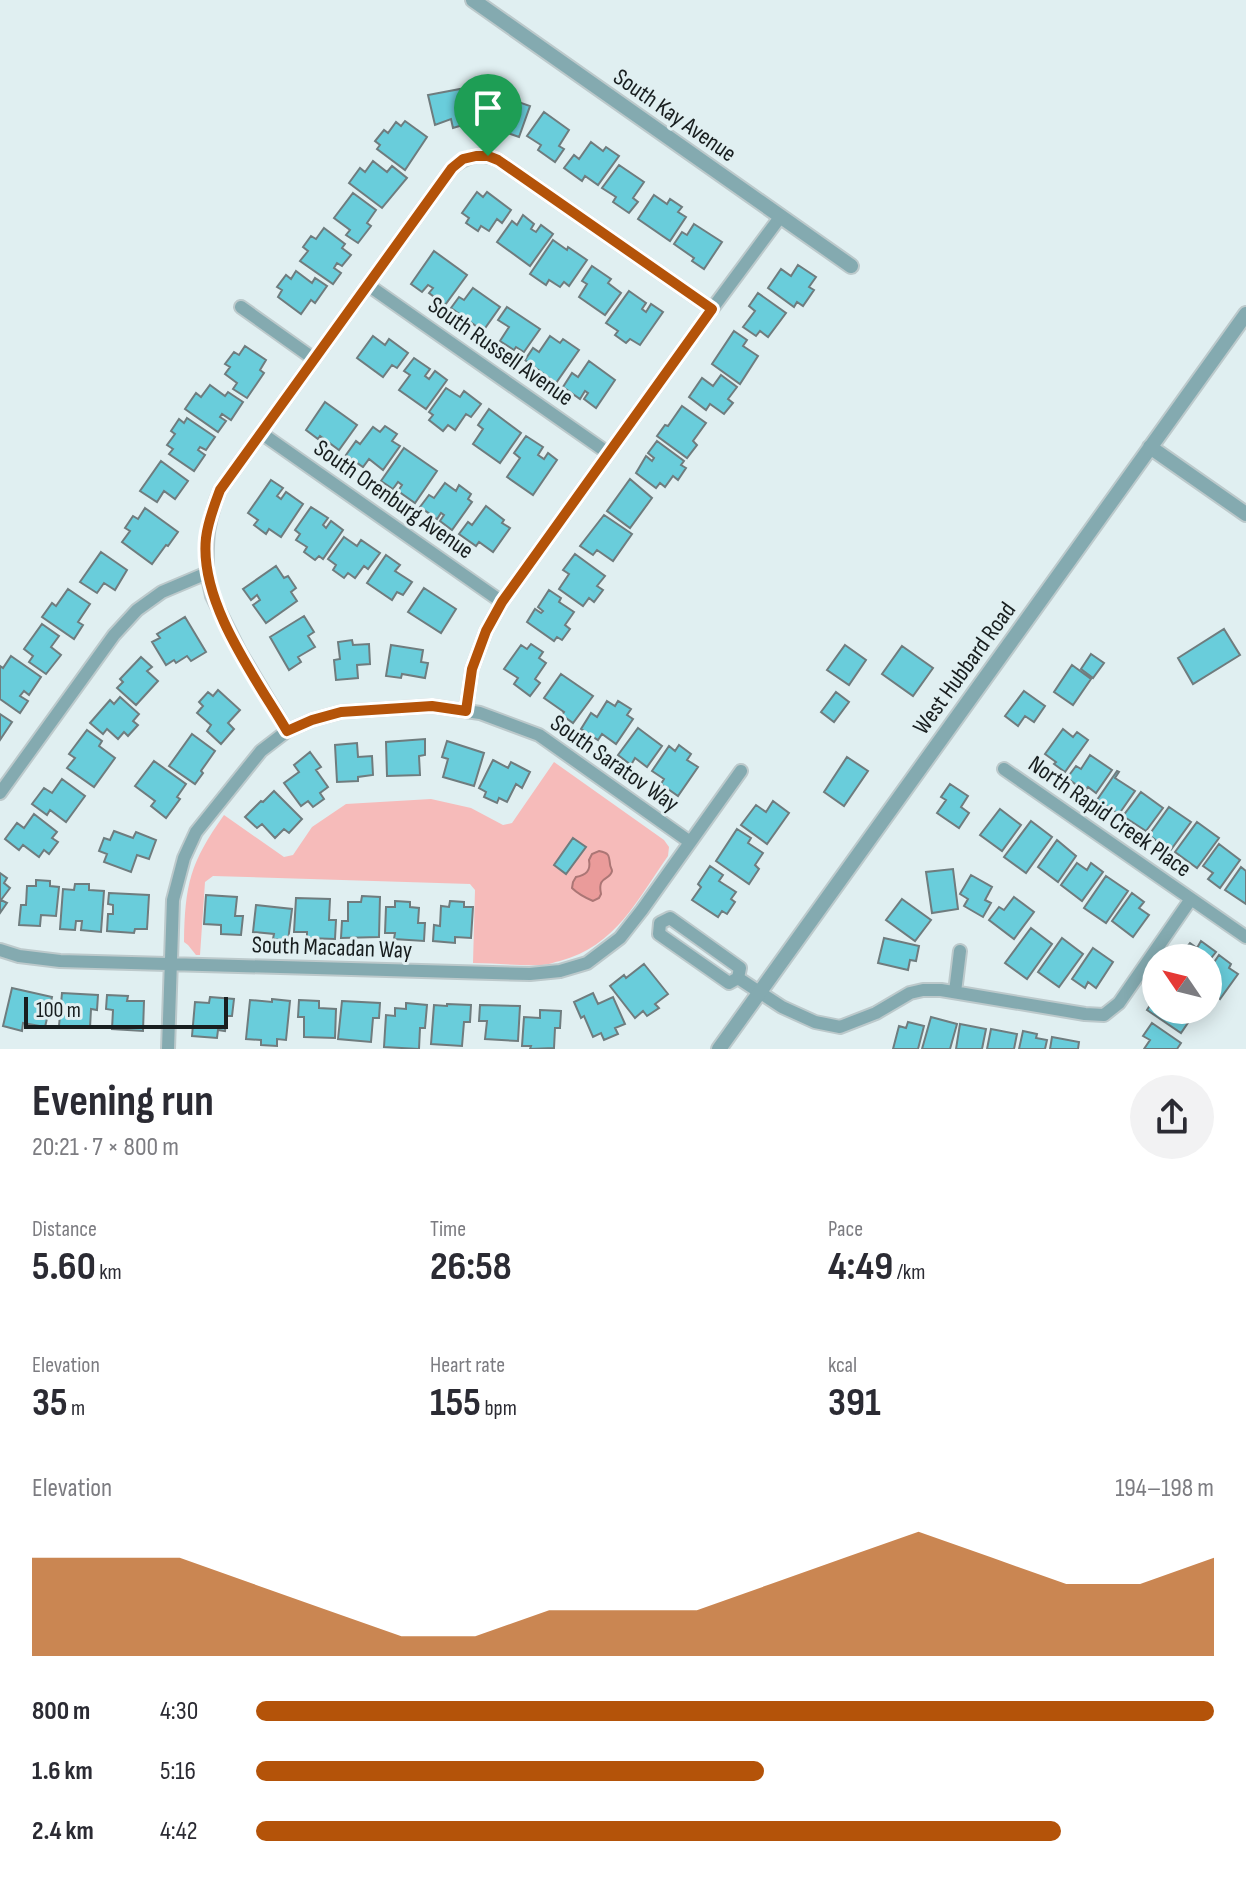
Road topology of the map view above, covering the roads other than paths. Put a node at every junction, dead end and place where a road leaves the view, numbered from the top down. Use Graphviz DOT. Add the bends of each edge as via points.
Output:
graph roads {
  1 [pos="473,0"];
  2 [pos="781,216"];
  3 [pos="851,266"];
  4 [pos="368,285"];
  5 [pos="241,307"];
  6 [pos="712,309"];
  7 [pos="1246,314"];
  8 [pos="314,359"];
  9 [pos="261,433"];
  10 [pos="1150,447"];
  11 [pos="608,453"];
  12 [pos="1246,514"];
  13 [pos="207,573"];
  14 [pos="502,602"];
  15 [pos="466,711"];
  16 [pos="287,731"];
  17 [pos="1004,769"];
  18 [pos="741,771"];
  19 [pos="0,793"];
  20 [pos="690,842"];
  21 [pos="1191,899"];
  22 [pos="642,910"];
  23 [pos="660,923"];
  24 [pos="1246,937"];
  25 [pos="0,950"];
  26 [pos="960,951"];
  27 [pos="171,964"];
  28 [pos="738,978"];
  29 [pos="759,992"];
  30 [pos="955,992"];
  31 [pos="168,1049"];
  32 [pos="719,1049"];
  1 -- 2 [label="street, South Kay Avenue"];
  2 -- 3 [label="street, South Kay Avenue"];
  2 -- 6 [label="street"];
  4 -- 6 [label="street" via="452,168 463,159 488,156"];
  4 -- 8 [label="street"];
  4 -- 11 [label="street, South Russell Avenue"];
  5 -- 8 [label="street"];
  6 -- 11 [label="street"];
  7 -- 10 [label="street, West Hubbard Road"];
  8 -- 9 [label="street"];
  9 -- 13 [label="street" via="220,490 210,515"];
  9 -- 14 [label="street, South Orenburg Avenue"];
  10 -- 12 [label="street"];
  10 -- 29 [label="street, West Hubbard Road"];
  11 -- 14 [label="street"];
  13 -- 16 [label="street" via="212,596 240,652"];
  13 -- 19 [label="street" via="162,592 137,610"];
  14 -- 15 [label="street" via="472,669"];
  15 -- 16 [label="street, South Saratov Way" via="432,706 341,712"];
  15 -- 20 [label="street, South Saratov Way" via="539,735"];
  16 -- 27 [label="street, South Saratov Way" via="261,751 196,832 173,900"];
  17 -- 21 [label="street, North Rapid Creek Place"];
  18 -- 20 [label="street, South Macadan Way"];
  20 -- 22 [label="street, South Macadan Way"];
  21 -- 24 [label="street, North Rapid Creek Place"];
  21 -- 30 [label="street" via="1119,1003 1104,1015"];
  22 -- 23 [label="street"];
  22 -- 27 [label="street, South Macadan Way" via="620,938 587,963 560,971"];
  23 -- 28 [label="street" via="659,934 729,983"];
  23 -- 28 [label="street" via="670,918 740,968"];
  25 -- 27 [label="street, South Macadan Way" via="60,961"];
  26 -- 30 [label="street"];
  27 -- 31 [label="street, South Saratov Way"];
  28 -- 29 [label="street"];
  29 -- 30 [label="street" via="815,1022 840,1027 910,993"];
  29 -- 32 [label="street, West Hubbard Road"];
}
